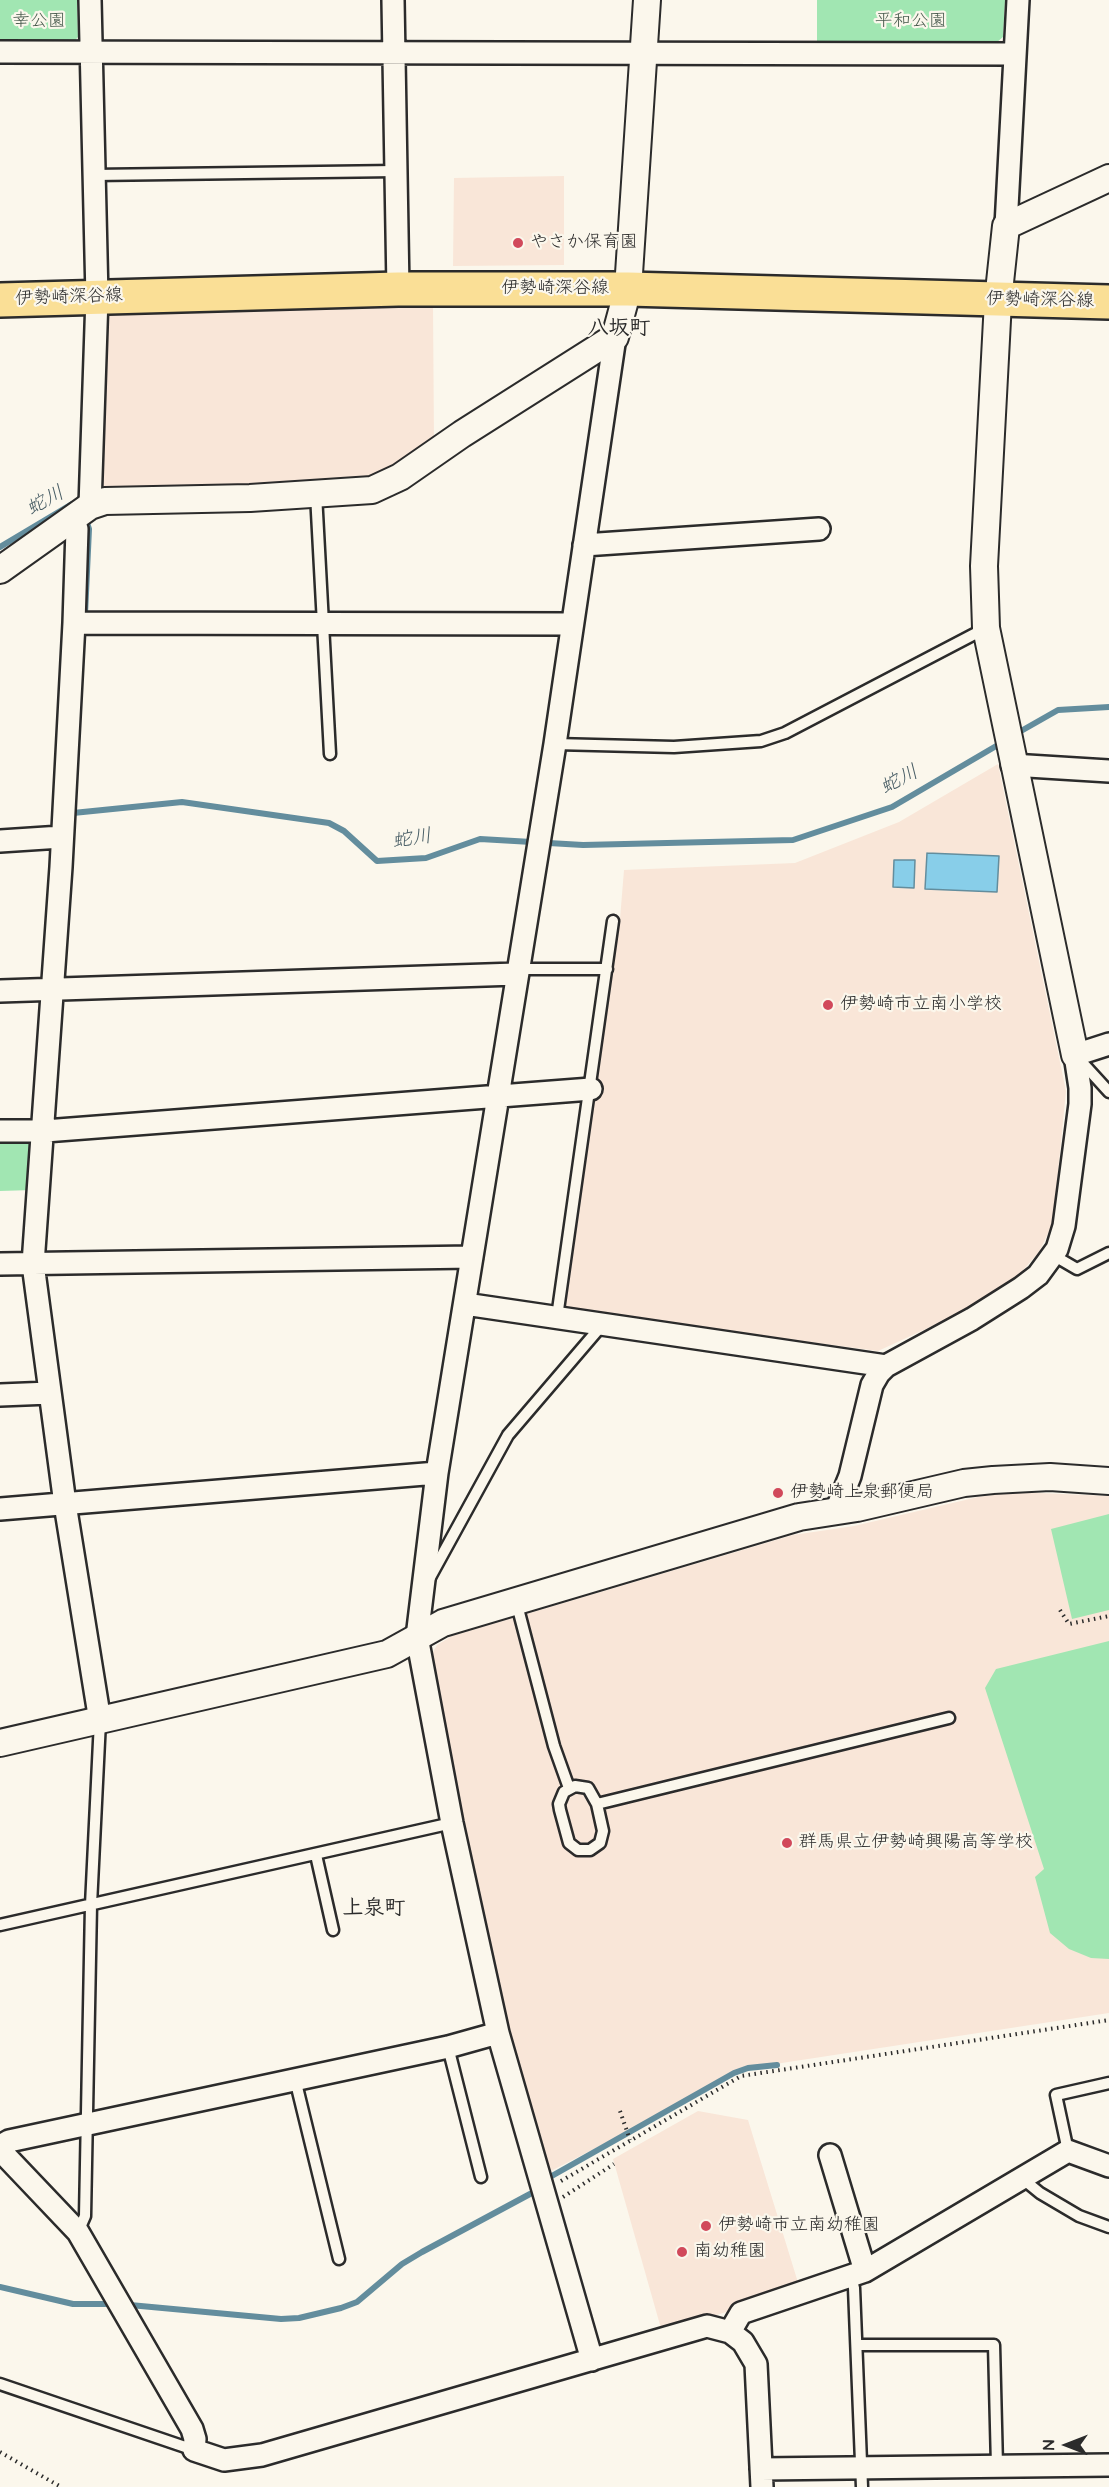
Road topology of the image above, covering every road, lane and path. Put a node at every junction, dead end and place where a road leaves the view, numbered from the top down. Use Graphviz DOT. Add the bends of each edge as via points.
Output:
graph roads {
  1 [pos="90,0"];
  2 [pos="393,0"];
  3 [pos="647,0"];
  4 [pos="1018,0"];
  5 [pos="0,52"];
  6 [pos="92,52"];
  7 [pos="394,53"];
  8 [pos="643,53"];
  9 [pos="1015,54"];
  10 [pos="396,171"];
  11 [pos="94,175"];
  12 [pos="1109,178"];
  13 [pos="1006,226"];
  14 [pos="398,289"];
  15 [pos="628,289"];
  16 [pos="97,297"];
  17 [pos="0,300"];
  18 [pos="998,301"];
  19 [pos="1109,302"];
  20 [pos="615,337"];
  21 [pos="316,494"];
  22 [pos="82,512"];
  23 [pos="819,529"];
  24 [pos="584,545"];
  25 [pos="0,570"];
  26 [pos="74,623"];
  27 [pos="323,623"];
  28 [pos="572,624"];
  29 [pos="986,628"];
  30 [pos="555,744"];
  31 [pos="330,754"];
  32 [pos="1011,759"];
  33 [pos="1109,771"];
  34 [pos="61,837"];
  35 [pos="0,841"];
  36 [pos="613,921"];
  37 [pos="607,969"];
  38 [pos="516,972"];
  39 [pos="53,988"];
  40 [pos="0,991"];
  41 [pos="1109,1044"];
  42 [pos="1075,1055"];
  43 [pos="591,1089"];
  44 [pos="1109,1092"];
  45 [pos="498,1097"];
  46 [pos="0,1131"];
  47 [pos="45,1131"];
  48 [pos="1109,1253"];
  49 [pos="1053,1255"];
  50 [pos="472,1257"];
  51 [pos="0,1264"];
  52 [pos="33,1264"];
  53 [pos="465,1304"];
  54 [pos="556,1317"];
  55 [pos="603,1324"];
  56 [pos="886,1366"];
  57 [pos="50,1393"];
  58 [pos="0,1395"];
  59 [pos="437,1473"];
  60 [pos="1109,1481"];
  61 [pos="65,1504"];
  62 [pos="0,1509"];
  63 [pos="836,1511"];
  64 [pos="421,1592"];
  65 [pos="516,1601"];
  66 [pos="1060,1610"];
  67 [pos="1109,1616"];
  68 [pos="417,1637"];
  69 [pos="949,1718"];
  70 [pos="100,1721"];
  71 [pos="0,1743"];
  72 [pos="569,1788"];
  73 [pos="597,1804"];
  74 [pos="452,1823"];
  75 [pos="316,1855"];
  76 [pos="91,1905"];
  77 [pos="0,1925"];
  78 [pos="333,1930"];
  79 [pos="1109,2020"];
  80 [pos="498,2033"];
  81 [pos="448,2047"];
  82 [pos="295,2079"];
  83 [pos="1109,2083"];
  84 [pos="620,2111"];
  85 [pos="87,2126"];
  86 [pos="628,2137"];
  87 [pos="0,2148"];
  88 [pos="1068,2151"];
  89 [pos="830,2155"];
  90 [pos="614,2164"];
  91 [pos="1109,2166"];
  92 [pos="1025,2176"];
  93 [pos="481,2177"];
  94 [pos="546,2204"];
  95 [pos="1109,2227"];
  96 [pos="78,2232"];
  97 [pos="339,2259"];
  98 [pos="858,2274"];
  99 [pos="730,2332"];
  100 [pos="857,2345"];
  101 [pos="592,2360"];
  102 [pos="0,2384"];
  103 [pos="194,2450"];
  104 [pos="0,2452"];
  105 [pos="1109,2465"];
  106 [pos="998,2466"];
  107 [pos="862,2477"];
  108 [pos="761,2478"];
  109 [pos="61,2487"];
  1 -- 6 [label="street"];
  2 -- 7 [label="street"];
  3 -- 8 [label="street"];
  4 -- 9 [label="street"];
  5 -- 6 [label="street"];
  6 -- 7 [label="street"];
  6 -- 11 [label="street"];
  7 -- 8 [label="street"];
  7 -- 10 [label="street"];
  8 -- 9 [label="street"];
  8 -- 15 [label="street"];
  9 -- 13 [label="street"];
  10 -- 11 [label="lane"];
  10 -- 14 [label="street"];
  11 -- 16 [label="street"];
  12 -- 13 [label="street"];
  13 -- 18 [label="street"];
  14 -- 15 [label="main road, 伊勢崎深谷線"];
  14 -- 16 [label="main road, 伊勢崎深谷線"];
  15 -- 18 [label="main road, 伊勢崎深谷線"];
  15 -- 20 [label="street"];
  16 -- 17 [label="main road, 伊勢崎深谷線"];
  16 -- 22 [label="street"];
  18 -- 19 [label="main road, 伊勢崎深谷線"];
  18 -- 29 [label="street" via="984,566"];
  20 -- 21 [label="street" via="400,477 372,490"];
  20 -- 24 [label="street"];
  21 -- 22 [label="street" via="105,501"];
  21 -- 27 [label="lane"];
  22 -- 25 [label="street"];
  22 -- 26 [label="street" via="77,529"];
  23 -- 24 [label="street"];
  24 -- 28 [label="street"];
  26 -- 27 [label="street"];
  26 -- 34 [label="street"];
  27 -- 28 [label="street"];
  27 -- 31 [label="lane"];
  28 -- 30 [label="street"];
  29 -- 30 [label="lane" via="785,734 761,741 674,747"];
  29 -- 32 [label="street"];
  30 -- 38 [label="street"];
  32 -- 33 [label="street"];
  32 -- 42 [label="street"];
  34 -- 35 [label="street"];
  34 -- 39 [label="street"];
  36 -- 37 [label="lane"];
  37 -- 38 [label="lane"];
  37 -- 43 [label="lane"];
  38 -- 39 [label="street"];
  38 -- 45 [label="street"];
  39 -- 40 [label="street"];
  39 -- 47 [label="street"];
  41 -- 42 [label="street"];
  42 -- 44 [label="lane"];
  42 -- 49 [label="street" via="1080,1104 1064,1226"];
  43 -- 45 [label="street"];
  43 -- 54 [label="lane"];
  45 -- 47 [label="street"];
  45 -- 50 [label="street"];
  46 -- 47 [label="street"];
  47 -- 52 [label="street"];
  48 -- 49 [label="lane" via="1077,1269"];
  49 -- 56 [label="street" via="1038,1275 1021,1288"];
  50 -- 52 [label="street"];
  50 -- 53 [label="street"];
  51 -- 52 [label="street"];
  52 -- 57 [label="street"];
  53 -- 54 [label="street"];
  53 -- 59 [label="street"];
  54 -- 55 [label="street"];
  55 -- 56 [label="street"];
  55 -- 64 [label="lane" via="508,1435 436,1572"];
  56 -- 63 [label="street" via="872,1385 850,1476"];
  57 -- 58 [label="street"];
  57 -- 61 [label="street"];
  59 -- 61 [label="street"];
  59 -- 64 [label="street"];
  60 -- 63 [label="street" via="1050,1477 993,1480"];
  61 -- 62 [label="street"];
  61 -- 70 [label="street"];
  63 -- 65 [label="street" via="799,1517"];
  64 -- 68 [label="street"];
  65 -- 68 [label="street" via="443,1623"];
  65 -- 72 [label="lane" via="557,1757"];
  66 -- 67 [label="path" via="1069,1624"];
  68 -- 70 [label="street" via="387,1654"];
  68 -- 74 [label="street"];
  69 -- 73 [label="lane"];
  70 -- 71 [label="street"];
  70 -- 76 [label="lane"];
  72 -- 73 [label="lane" via="588,1788"];
  72 -- 73 [label="lane" via="561,1798 560,1810 569,1843 578,1850 596,1847 602,1838"];
  74 -- 75 [label="lane"];
  74 -- 80 [label="street"];
  75 -- 76 [label="lane"];
  75 -- 78 [label="lane"];
  76 -- 77 [label="lane"];
  76 -- 85 [label="lane"];
  79 -- 86 [label="path" via="741,2076"];
  80 -- 81 [label="street"];
  80 -- 94 [label="street"];
  81 -- 82 [label="street"];
  81 -- 93 [label="lane"];
  82 -- 85 [label="street"];
  82 -- 97 [label="lane"];
  83 -- 88 [label="lane" via="1056,2096"];
  84 -- 86 [label="path"];
  85 -- 87 [label="street" via="9,2142"];
  85 -- 96 [label="lane" via="85,2216"];
  86 -- 94 [label="path" via="556,2183 555,2194"];
  87 -- 96 [label="street"];
  88 -- 91 [label="street"];
  88 -- 92 [label="street"];
  89 -- 98 [label="street"];
  90 -- 94 [label="path"];
  92 -- 95 [label="lane" via="1040,2193 1079,2216"];
  92 -- 98 [label="street"];
  94 -- 101 [label="street"];
  96 -- 103 [label="street" via="192,2428"];
  98 -- 99 [label="street" via="741,2313"];
  98 -- 100 [label="lane" via="854,2288"];
  99 -- 101 [label="street" via="707,2326"];
  99 -- 108 [label="street" via="743,2342 756,2364"];
  100 -- 106 [label="lane" via="994,2344"];
  100 -- 107 [label="lane"];
  101 -- 103 [label="street" via="262,2455 224,2460"];
  102 -- 103 [label="lane"];
  104 -- 109 [label="path"];
  105 -- 106 [label="street"];
  106 -- 107 [label="street"];
  107 -- 108 [label="street"];
}
